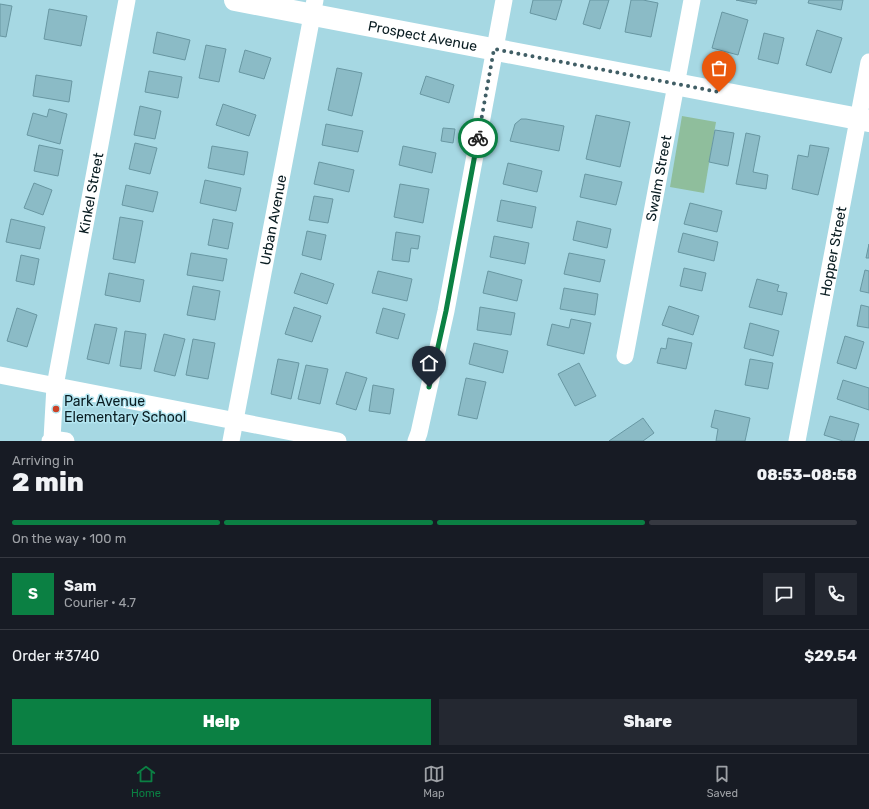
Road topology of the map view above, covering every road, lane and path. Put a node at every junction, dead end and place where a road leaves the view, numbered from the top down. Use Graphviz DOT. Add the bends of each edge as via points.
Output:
graph roads {
  1 [pos="127,0"];
  2 [pos="235,0"];
  3 [pos="504,0"];
  4 [pos="692,0"];
  5 [pos="314,7"];
  6 [pos="494,49"];
  7 [pos="869,62"];
  8 [pos="676,84"];
  9 [pos="864,120"];
  10 [pos="624,356"];
  11 [pos="0,375"];
  12 [pos="55,386"];
  13 [pos="235,420"];
  14 [pos="56,440"];
  15 [pos="231,441"];
  16 [pos="338,441"];
  17 [pos="416,441"];
  18 [pos="797,441"];
  1 -- 12 [label="street, Kinkel Street"];
  2 -- 5 [label="main road, Prospect Avenue"];
  3 -- 6 [label="street"];
  4 -- 8 [label="street, Swalm Street"];
  5 -- 6 [label="main road, Prospect Avenue"];
  5 -- 13 [label="street, Urban Avenue"];
  6 -- 8 [label="main road, Prospect Avenue"];
  6 -- 17 [label="street" via="446,311"];
  7 -- 9 [label="street, Hopper Street"];
  8 -- 9 [label="main road, Prospect Avenue"];
  8 -- 10 [label="street, Swalm Street"];
  9 -- 18 [label="street, Hopper Street"];
  11 -- 12 [label="street"];
  12 -- 13 [label="street"];
  12 -- 14 [label="street, Kinkel Street"];
  13 -- 15 [label="street, Urban Avenue"];
  13 -- 16 [label="street"];
}
